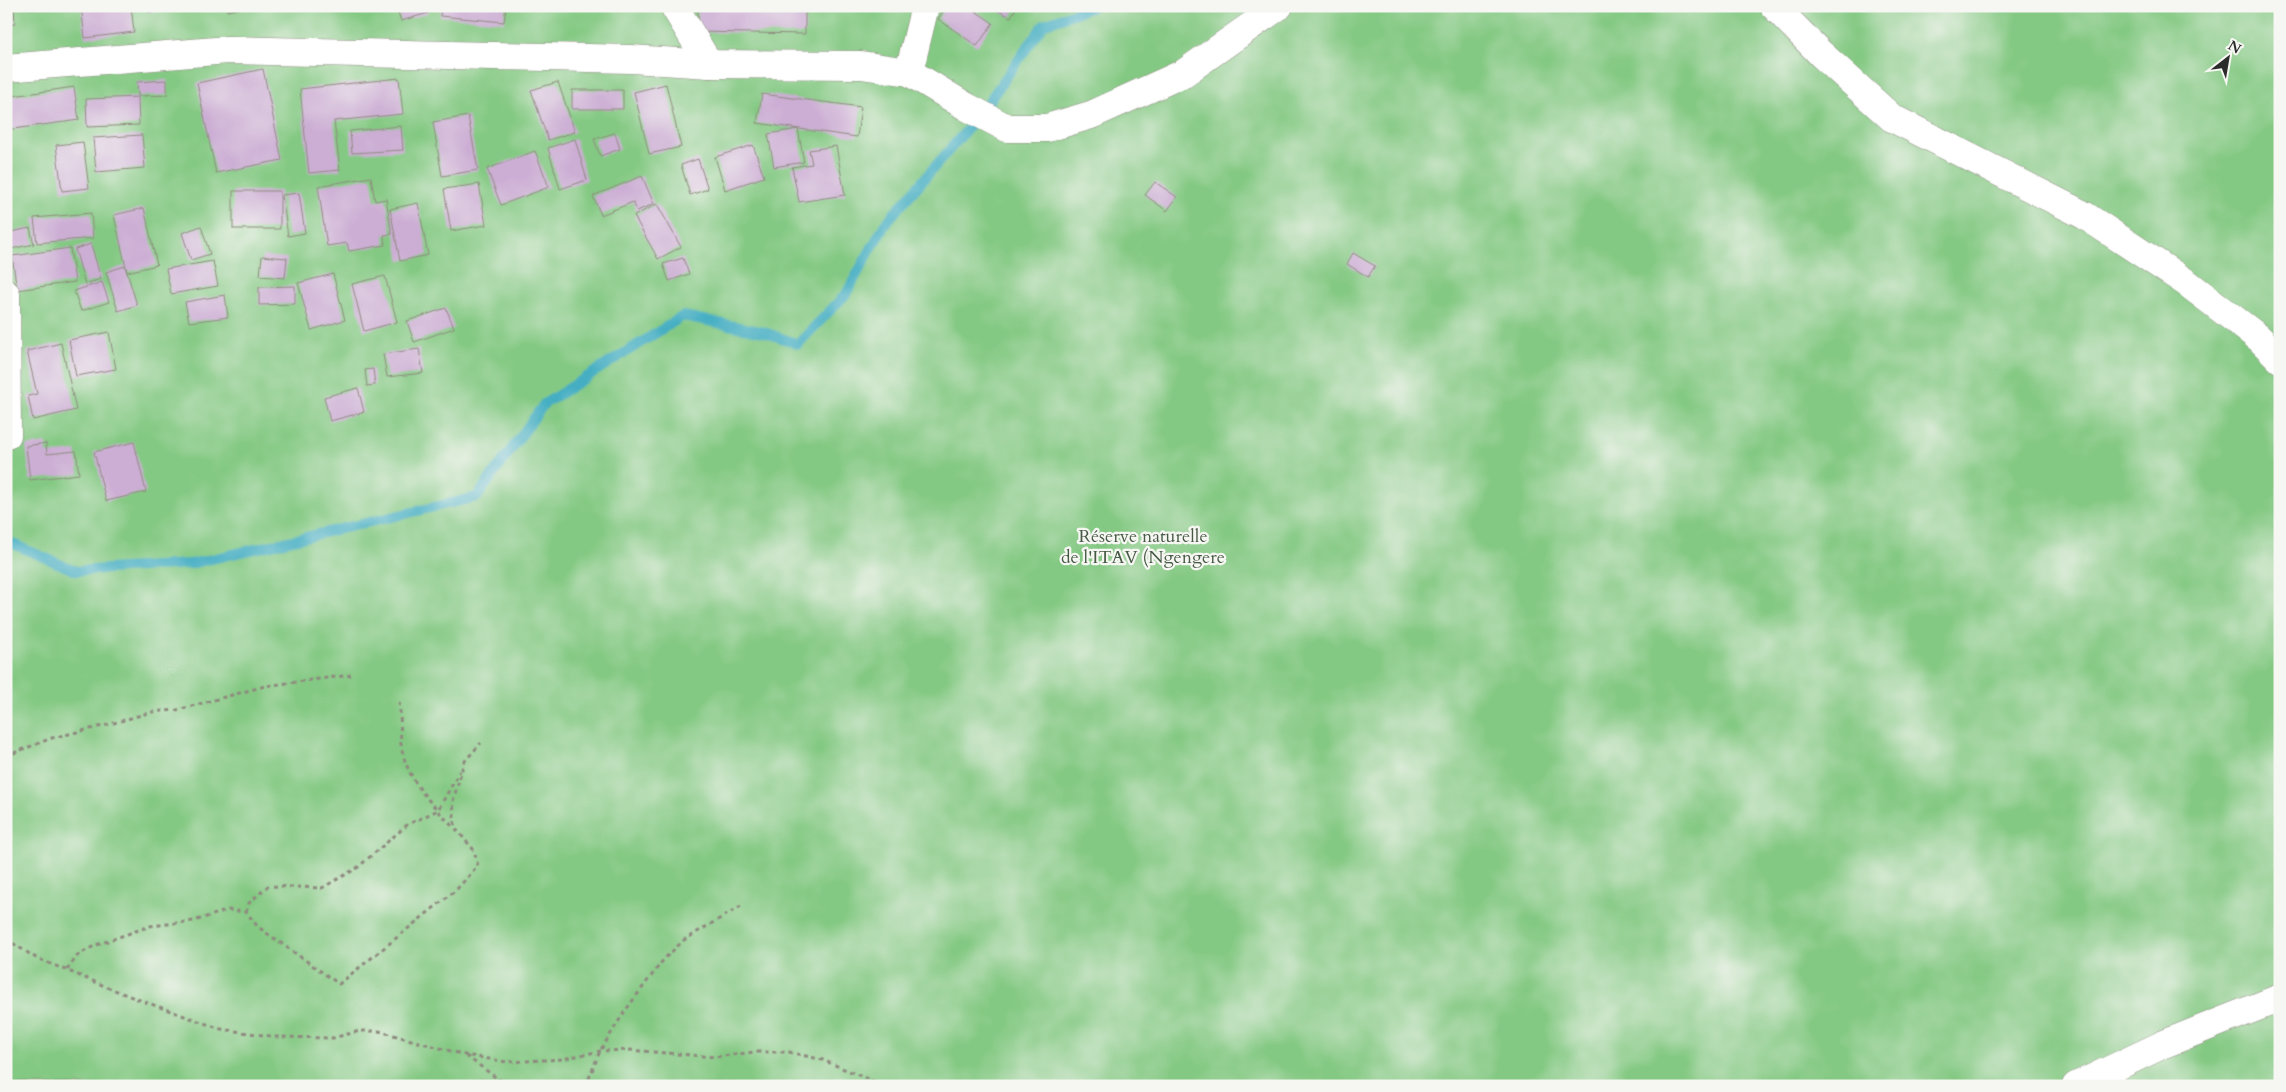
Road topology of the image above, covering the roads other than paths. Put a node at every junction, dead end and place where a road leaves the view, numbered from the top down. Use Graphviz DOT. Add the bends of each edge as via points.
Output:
graph roads {
  1 [pos="674,6"];
  2 [pos="925,6"];
  3 [pos="1279,6"];
  4 [pos="1774,6"];
  5 [pos="709,64"];
  6 [pos="6,68"];
  7 [pos="909,72"];
  8 [pos="6,295"];
  9 [pos="2280,359"];
  10 [pos="7,435"];
  11 [pos="2280,998"];
  12 [pos="2076,1086"];
  1 -- 5 [label="street"];
  2 -- 7 [label="street"];
  3 -- 7 [label="street" via="1184,73 1100,111 1047,128 1007,128"];
  4 -- 9 [label="street" via="1892,118 2084,215 2194,289 2259,338"];
  5 -- 6 [label="street" via="631,59 228,50"];
  5 -- 7 [label="street" via="861,65"];
  8 -- 10 [label="street"];
  11 -- 12 [label="street" via="2164,1044"];
}
